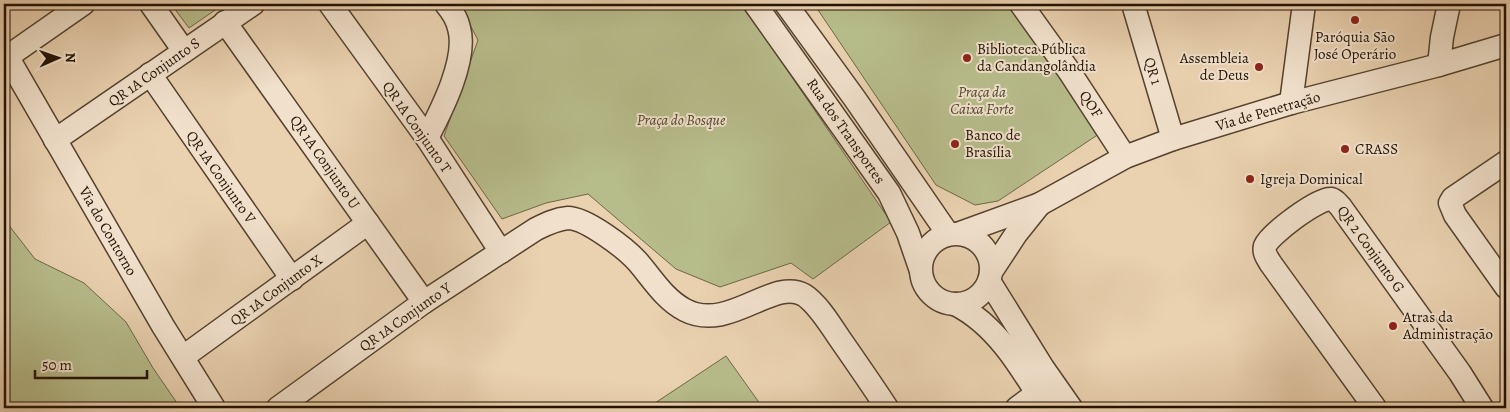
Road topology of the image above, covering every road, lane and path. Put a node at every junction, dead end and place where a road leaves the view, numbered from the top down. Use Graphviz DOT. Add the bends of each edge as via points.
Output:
graph roads {
  1 [pos="83,4"];
  2 [pos="150,4"];
  3 [pos="253,4"];
  4 [pos="330,4"];
  5 [pos="446,4"];
  6 [pos="786,4"];
  7 [pos="1021,4"];
  8 [pos="1133,4"];
  9 [pos="1304,4"];
  10 [pos="1449,4"];
  11 [pos="762,6"];
  12 [pos="225,22"];
  13 [pos="1506,45"];
  14 [pos="184,51"];
  15 [pos="5,54"];
  16 [pos="1439,65"];
  17 [pos="150,74"];
  18 [pos="1291,103"];
  19 [pos="426,138"];
  20 [pos="1173,139"];
  21 [pos="55,140"];
  22 [pos="1125,156"];
  23 [pos="1506,162"];
  24 [pos="1040,204"];
  25 [pos="368,223"];
  26 [pos="954,233"];
  27 [pos="501,252"];
  28 [pos="920,268"];
  29 [pos="990,276"];
  30 [pos="292,279"];
  31 [pos="1506,287"];
  32 [pos="424,302"];
  33 [pos="955,304"];
  34 [pos="183,357"];
  35 [pos="1044,393"];
  36 [pos="214,408"];
  37 [pos="278,408"];
  38 [pos="887,408"];
  39 [pos="1017,408"];
  40 [pos="1072,408"];
  41 [pos="1375,408"];
  42 [pos="1482,408"];
  1 -- 15 [label="street"];
  2 -- 14 [label="street"];
  3 -- 12 [label="street, QR 1A Conjunto S"];
  4 -- 19 [label="street, QR 1A Conjunto T"];
  5 -- 19 [label="street" via="460,29 458,65 440,113"];
  6 -- 26 [label="street, Rua dos Transportes"];
  7 -- 22 [label="street, QOF"];
  8 -- 20 [label="street, QR 1"];
  9 -- 18 [label="street"];
  10 -- 16 [label="street"];
  11 -- 28 [label="street, Rua dos Transportes" via="889,193"];
  12 -- 14 [label="street, QR 1A Conjunto S"];
  12 -- 25 [label="street, QR 1A Conjunto U"];
  13 -- 16 [label="street, Via de Penetração"];
  14 -- 17 [label="street, QR 1A Conjunto S"];
  15 -- 21 [label="street, Via do Contorno"];
  16 -- 18 [label="street, Via de Penetração"];
  17 -- 21 [label="street, QR 1A Conjunto S"];
  17 -- 30 [label="street, QR 1A Conjunto V"];
  18 -- 20 [label="street, Via de Penetração"];
  19 -- 27 [label="street, QR 1A Conjunto T"];
  20 -- 22 [label="street, Via de Penetração"];
  21 -- 34 [label="street, Via do Contorno"];
  22 -- 24 [label="street, Via de Penetração"];
  23 -- 31 [label="street" via="1450,203 1454,215"];
  24 -- 26 [label="street, Via de Penetração"];
  24 -- 29 [label="street, Via de Penetração" via="1016,234"];
  25 -- 30 [label="street, QR 1A Conjunto X"];
  25 -- 32 [label="street, QR 1A Conjunto U"];
  26 -- 28 [label="street" via="934,240 924,252"];
  26 -- 29 [label="street" via="972,237 983,246 989,258"];
  27 -- 32 [label="street, QR 1A Conjunto Y"];
  27 -- 38 [label="street, QR 1A Conjunto Y" via="536,229 568,218 579,220 606,235 636,259 673,303 686,311 703,316 716,315 788,291 804,295 830,326"];
  28 -- 33 [label="street" via="930,293 941,301"];
  29 -- 33 [label="street" via="976,298"];
  29 -- 35 [label="street"];
  30 -- 34 [label="street, QR 1A Conjunto X"];
  32 -- 37 [label="street, QR 1A Conjunto Y"];
  33 -- 35 [label="street" via="985,324"];
  34 -- 36 [label="street, Via do Contorno"];
  35 -- 39 [label="street"];
  35 -- 40 [label="street"];
  41 -- 42 [label="street, QR 2 Conjunto G" via="1271,264 1265,251 1270,238 1285,225 1324,200 1332,199 1340,206"];
}
